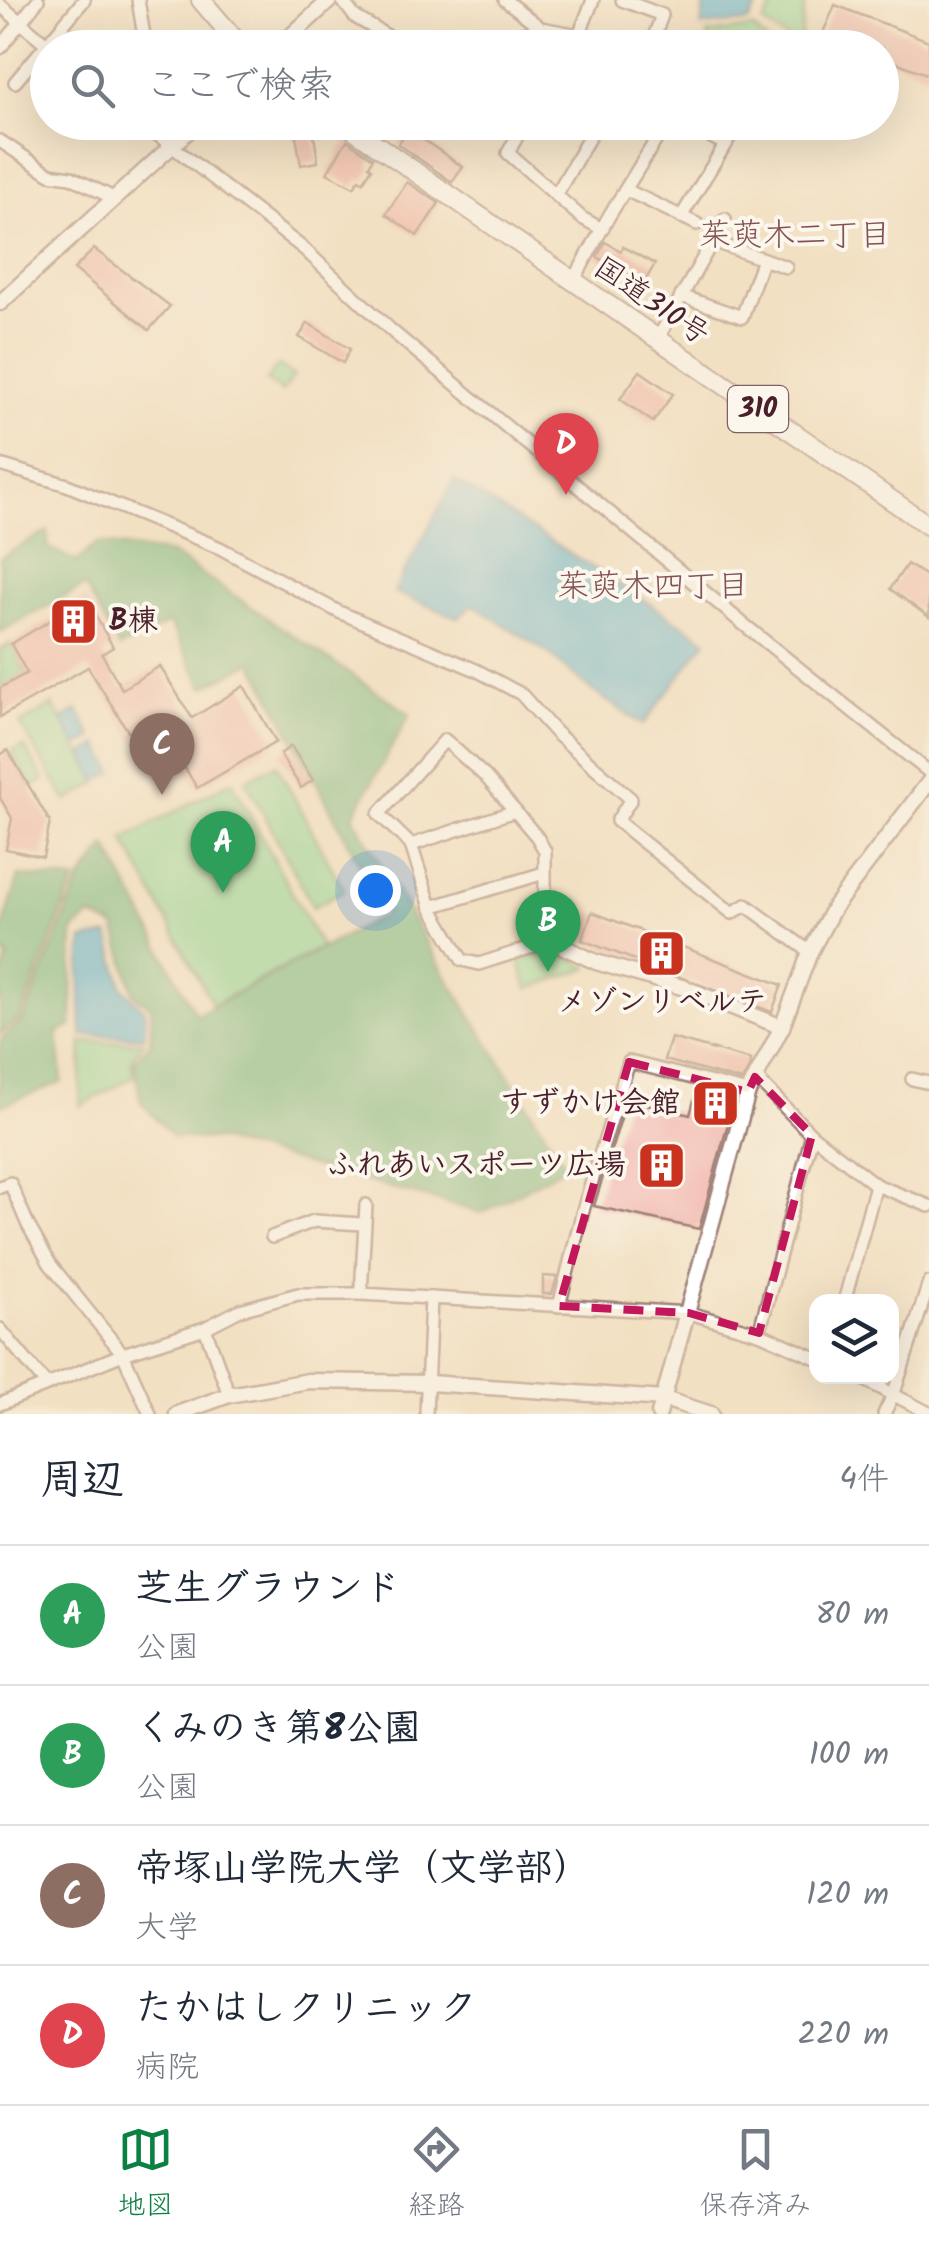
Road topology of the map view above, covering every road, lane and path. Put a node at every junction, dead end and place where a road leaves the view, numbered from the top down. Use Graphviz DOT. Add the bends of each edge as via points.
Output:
graph roads {
  1 [pos="38,0"];
  2 [pos="84,0"];
  3 [pos="138,0"];
  4 [pos="201,0"];
  5 [pos="330,0"];
  6 [pos="342,0"];
  7 [pos="505,0"];
  8 [pos="592,0"];
  9 [pos="622,0"];
  10 [pos="0,5"];
  11 [pos="22,23"];
  12 [pos="30,30"];
  13 [pos="61,30"];
  14 [pos="143,30"];
  15 [pos="227,30"];
  16 [pos="298,30"];
  17 [pos="376,30"];
  18 [pos="552,30"];
  19 [pos="580,30"];
  20 [pos="657,30"];
  21 [pos="0,48"];
  22 [pos="30,66"];
  23 [pos="14,82"];
  24 [pos="162,140"];
  25 [pos="179,140"];
  26 [pos="369,140"];
  27 [pos="515,140"];
  28 [pos="588,140"];
  29 [pos="656,140"];
  30 [pos="717,140"];
  31 [pos="729,140"];
  32 [pos="0,141"];
  33 [pos="726,145"];
  34 [pos="171,148"];
  35 [pos="508,153"];
  36 [pos="501,166"];
  37 [pos="626,190"];
  38 [pos="556,195"];
  39 [pos="115,199"];
  40 [pos="681,217"];
  41 [pos="724,218"];
  42 [pos="697,224"];
  43 [pos="602,229"];
  44 [pos="712,242"];
  45 [pos="763,260"];
  46 [pos="786,268"];
  47 [pos="573,282"];
  48 [pos="682,296"];
  49 [pos="0,303"];
  50 [pos="657,340"];
  51 [pos="0,465"];
  52 [pos="929,526"];
  53 [pos="929,772"];
  54 [pos="929,782"];
  55 [pos="515,811"];
  56 [pos="411,844"];
  57 [pos="544,873"];
  58 [pos="431,907"];
  59 [pos="550,941"];
  60 [pos="810,952"];
  61 [pos="782,1028"];
  62 [pos="912,1079"];
  63 [pos="929,1083"];
  64 [pos="751,1084"];
  65 [pos="812,1136"];
  66 [pos="876,1185"];
  67 [pos="0,1187"];
  68 [pos="366,1205"];
  69 [pos="929,1206"];
  70 [pos="362,1224"];
  71 [pos="272,1238"];
  72 [pos="929,1282"];
  73 [pos="361,1294"];
  74 [pos="846,1294"];
  75 [pos="430,1298"];
  76 [pos="559,1306"];
  77 [pos="689,1313"];
  78 [pos="204,1328"];
  79 [pos="0,1329"];
  80 [pos="759,1333"];
  81 [pos="123,1354"];
  82 [pos="809,1355"];
  83 [pos="429,1383"];
  84 [pos="46,1384"];
  85 [pos="873,1384"];
  86 [pos="228,1394"];
  87 [pos="894,1394"];
  88 [pos="0,1404"];
  89 [pos="662,1406"];
  90 [pos="929,1413"];
  91 [pos="150,1414"];
  92 [pos="177,1414"];
  93 [pos="426,1414"];
  94 [pos="711,1414"];
  95 [pos="884,1414"];
  1 -- 11 [label="street"];
  2 -- 13 [label="street"];
  3 -- 14 [label="street"];
  4 -- 15 [label="highway"];
  5 -- 16 [label="street"];
  6 -- 17 [label="street" via="355,18"];
  7 -- 18 [label="street"];
  8 -- 19 [label="street"];
  9 -- 20 [label="street" via="662,15"];
  10 -- 11 [label="street"];
  11 -- 12 [label="street"];
  11 -- 21 [label="street"];
  22 -- 23 [label="street"];
  24 -- 34 [label="street"];
  25 -- 34 [label="street"];
  26 -- 47 [label="highway, 国道310号 / 310"];
  27 -- 35 [label="street"];
  28 -- 38 [label="street"];
  29 -- 37 [label="street"];
  30 -- 33 [label="street"];
  31 -- 33 [label="street"];
  32 -- 39 [label="street" via="50,174"];
  33 -- 40 [label="street"];
  34 -- 39 [label="street"];
  34 -- 53 [label="street" via="304,249 406,344"];
  35 -- 36 [label="street"];
  35 -- 38 [label="street"];
  37 -- 40 [label="street"];
  37 -- 43 [label="street"];
  38 -- 43 [label="street"];
  39 -- 49 [label="street"];
  40 -- 42 [label="street"];
  41 -- 44 [label="street"];
  43 -- 47 [label="street"];
  44 -- 45 [label="street"];
  44 -- 48 [label="street"];
  45 -- 46 [label="street"];
  45 -- 48 [label="street" via="742,316"];
  47 -- 50 [label="highway, 国道310号 / 310"];
  48 -- 50 [label="street"];
  50 -- 52 [label="highway, 国道310号 / 310"];
  51 -- 60 [label="street" via="220,548 339,612 521,694 631,798 616,821 732,912 746,904"];
  54 -- 60 [label="street" via="834,907"];
  55 -- 56 [label="street"];
  55 -- 56 [label="street" via="445,740 379,814"];
  55 -- 57 [label="street" via="545,851"];
  56 -- 58 [label="street"];
  57 -- 58 [label="street"];
  57 -- 59 [label="street"];
  58 -- 59 [label="street" via="468,963"];
  59 -- 61 [label="street"];
  60 -- 61 [label="street"];
  61 -- 64 [label="street"];
  62 -- 63 [label="street"];
  64 -- 65 [label="street"];
  64 -- 76 [label="street" via="629,1062"];
  64 -- 77 [label="street"];
  65 -- 66 [label="street"];
  65 -- 80 [label="street"];
  66 -- 69 [label="street"];
  66 -- 74 [label="street"];
  67 -- 81 [label="street" via="10,1183 50,1264"];
  68 -- 70 [label="street"];
  70 -- 71 [label="street" via="314,1221"];
  70 -- 73 [label="street"];
  72 -- 87 [label="street"];
  73 -- 75 [label="street"];
  73 -- 78 [label="street" via="298,1294"];
  75 -- 76 [label="street"];
  75 -- 83 [label="street"];
  76 -- 77 [label="street"];
  77 -- 80 [label="street"];
  77 -- 89 [label="street"];
  78 -- 81 [label="street"];
  78 -- 86 [label="street"];
  79 -- 84 [label="street"];
  80 -- 82 [label="street"];
  81 -- 84 [label="street"];
  81 -- 91 [label="street"];
  83 -- 86 [label="street" via="308,1381"];
  83 -- 89 [label="street"];
  83 -- 93 [label="street"];
  84 -- 88 [label="street"];
  85 -- 87 [label="street"];
  86 -- 92 [label="street"];
  87 -- 90 [label="street"];
  87 -- 95 [label="street"];
  89 -- 94 [label="street"];
}
